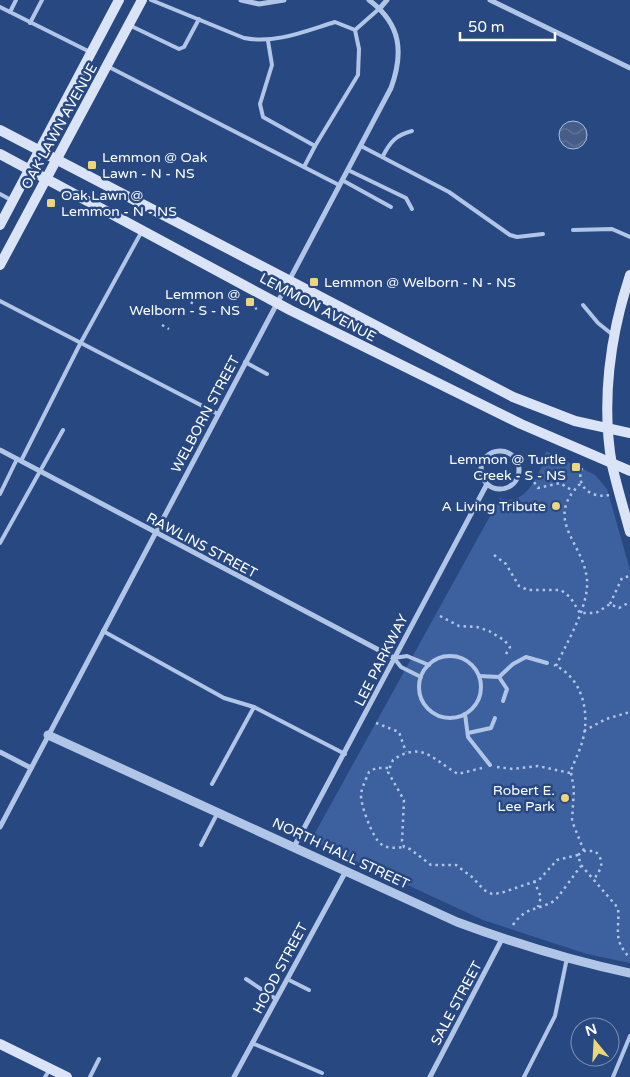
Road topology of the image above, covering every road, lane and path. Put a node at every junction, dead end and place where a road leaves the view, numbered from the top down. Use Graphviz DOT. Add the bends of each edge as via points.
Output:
graph roads {
  1 [pos="16,0"];
  2 [pos="42,0"];
  3 [pos="119,0"];
  4 [pos="142,0"];
  5 [pos="151,0"];
  6 [pos="241,0"];
  7 [pos="284,0"];
  8 [pos="369,0"];
  9 [pos="387,0"];
  10 [pos="490,0"];
  11 [pos="504,0"];
  12 [pos="0,7"];
  13 [pos="500,7"];
  14 [pos="380,8"];
  15 [pos="10,12"];
  16 [pos="198,19"];
  17 [pos="30,23"];
  18 [pos="129,25"];
  19 [pos="355,30"];
  20 [pos="268,41"];
  21 [pos="91,52"];
  22 [pos="107,66"];
  23 [pos="630,68"];
  24 [pos="0,130"];
  25 [pos="412,131"];
  26 [pos="315,146"];
  27 [pos="361,146"];
  28 [pos="39,150"];
  29 [pos="0,154"];
  30 [pos="383,156"];
  31 [pos="56,160"];
  32 [pos="304,167"];
  33 [pos="29,170"];
  34 [pos="348,170"];
  35 [pos="45,179"];
  36 [pos="341,183"];
  37 [pos="0,194"];
  38 [pos="13,201"];
  39 [pos="391,207"];
  40 [pos="412,209"];
  41 [pos="0,226"];
  42 [pos="574,230"];
  43 [pos="142,231"];
  44 [pos="543,234"];
  45 [pos="630,237"];
  46 [pos="0,266"];
  47 [pos="630,275"];
  48 [pos="289,280"];
  49 [pos="186,299"];
  50 [pos="0,301"];
  51 [pos="277,302"];
  52 [pos="194,304"];
  53 [pos="583,305"];
  54 [pos="162,325"];
  55 [pos="169,329"];
  56 [pos="614,336"];
  57 [pos="80,344"];
  58 [pos="245,362"];
  59 [pos="267,374"];
  60 [pos="218,414"];
  61 [pos="609,429"];
  62 [pos="63,430"];
  63 [pos="630,433"];
  64 [pos="0,450"];
  65 [pos="19,460"];
  66 [pos="612,463"];
  67 [pos="582,468"];
  68 [pos="40,471"];
  69 [pos="630,471"];
  70 [pos="528,480"];
  71 [pos="581,483"];
  72 [pos="487,484"];
  73 [pos="573,491"];
  74 [pos="0,494"];
  75 [pos="609,495"];
  76 [pos="630,532"];
  77 [pos="156,533"];
  78 [pos="0,543"];
  79 [pos="494,555"];
  80 [pos="630,576"];
  81 [pos="630,602"];
  82 [pos="610,604"];
  83 [pos="580,613"];
  84 [pos="440,616"];
  85 [pos="103,631"];
  86 [pos="506,654"];
  87 [pos="394,658"];
  88 [pos="547,663"];
  89 [pos="429,665"];
  90 [pos="479,676"];
  91 [pos="421,677"];
  92 [pos="499,677"];
  93 [pos="502,702"];
  94 [pos="254,706"];
  95 [pos="630,712"];
  96 [pos="466,714"];
  97 [pos="495,718"];
  98 [pos="376,723"];
  99 [pos="584,731"];
  100 [pos="468,733"];
  101 [pos="48,735"];
  102 [pos="0,752"];
  103 [pos="406,753"];
  104 [pos="345,754"];
  105 [pos="490,765"];
  106 [pos="31,768"];
  107 [pos="388,768"];
  108 [pos="570,773"];
  109 [pos="212,784"];
  110 [pos="218,812"];
  111 [pos="0,826"];
  112 [pos="201,845"];
  113 [pos="294,847"];
  114 [pos="404,847"];
  115 [pos="584,851"];
  116 [pos="578,855"];
  117 [pos="581,866"];
  118 [pos="346,870"];
  119 [pos="594,879"];
  120 [pos="534,881"];
  121 [pos="538,907"];
  122 [pos="514,925"];
  123 [pos="502,939"];
  124 [pos="567,958"];
  125 [pos="630,958"];
  126 [pos="630,973"];
  127 [pos="246,979"];
  128 [pos="287,979"];
  129 [pos="309,990"];
  130 [pos="276,1000"];
  131 [pos="630,1036"];
  132 [pos="252,1043"];
  133 [pos="0,1044"];
  134 [pos="98,1059"];
  135 [pos="47,1073"];
  136 [pos="322,1073"];
  137 [pos="66,1077"];
  138 [pos="90,1077"];
  139 [pos="234,1077"];
  140 [pos="430,1077"];
  141 [pos="524,1077"];
  142 [pos="613,1077"];
  1 -- 15 [label="lane"];
  2 -- 17 [label="lane"];
  3 -- 21 [label="main road, OAK LAWN AVENUE"];
  4 -- 18 [label="main road, OAK LAWN AVENUE"];
  5 -- 16 [label="lane"];
  6 -- 7 [label="street" via="260,4"];
  8 -- 14 [label="street"];
  9 -- 14 [label="street"];
  10 -- 13 [label="street"];
  11 -- 13 [label="lane"];
  12 -- 15 [label="lane"];
  13 -- 23 [label="street"];
  14 -- 19 [label="lane"];
  14 -- 27 [label="street, WELBORN STREET" via="395,33 399,60 391,88"];
  15 -- 17 [label="lane"];
  16 -- 18 [label="lane" via="184,47 178,49"];
  16 -- 20 [label="lane" via="244,38"];
  17 -- 21 [label="lane"];
  18 -- 22 [label="main road, OAK LAWN AVENUE"];
  19 -- 20 [label="lane" via="335,22"];
  19 -- 26 [label="lane" via="359,49 358,75"];
  20 -- 26 [label="lane" via="272,65 260,104 262,117"];
  21 -- 28 [label="main road, OAK LAWN AVENUE"];
  22 -- 31 [label="main road, OAK LAWN AVENUE"];
  22 -- 32 [label="lane"];
  24 -- 28 [label="main road, LEMMON AVENUE"];
  25 -- 30 [label="lane" via="388,144"];
  26 -- 32 [label="lane"];
  27 -- 30 [label="lane"];
  27 -- 34 [label="street, WELBORN STREET"];
  28 -- 31 [label="main road, LEMMON AVENUE"];
  28 -- 33 [label="main road, OAK LAWN AVENUE"];
  29 -- 33 [label="main road, LEMMON AVENUE"];
  30 -- 44 [label="lane" via="450,192 510,235"];
  31 -- 35 [label="main road, OAK LAWN AVENUE"];
  31 -- 48 [label="main road, LEMMON AVENUE"];
  32 -- 36 [label="lane"];
  33 -- 35 [label="main road, LEMMON AVENUE"];
  33 -- 38 [label="main road, OAK LAWN AVENUE"];
  34 -- 36 [label="street, WELBORN STREET"];
  34 -- 40 [label="lane" via="406,198"];
  35 -- 43 [label="main road, LEMMON AVENUE"];
  35 -- 46 [label="main road, OAK LAWN AVENUE"];
  36 -- 39 [label="lane"];
  36 -- 48 [label="street, WELBORN STREET"];
  37 -- 38 [label="lane"];
  38 -- 41 [label="main road, OAK LAWN AVENUE"];
  42 -- 45 [label="lane" via="612,229"];
  43 -- 51 [label="main road, LEMMON AVENUE"];
  43 -- 57 [label="lane"];
  47 -- 56 [label="main road"];
  48 -- 51 [label="street, WELBORN STREET"];
  48 -- 61 [label="main road, LEMMON AVENUE" via="513,397 574,421"];
  49 -- 52 [label="path"];
  50 -- 57 [label="lane"];
  51 -- 58 [label="street, WELBORN STREET"];
  51 -- 66 [label="main road, LEMMON AVENUE" via="520,424"];
  53 -- 56 [label="lane"];
  54 -- 55 [label="path"];
  56 -- 61 [label="main road"];
  57 -- 60 [label="lane"];
  57 -- 65 [label="lane"];
  58 -- 59 [label="lane"];
  58 -- 60 [label="street, WELBORN STREET"];
  60 -- 77 [label="street, WELBORN STREET"];
  61 -- 63 [label="main road, LEMMON AVENUE"];
  61 -- 66 [label="main road"];
  62 -- 68 [label="lane"];
  64 -- 65 [label="street, RAWLINS STREET"];
  65 -- 68 [label="street, RAWLINS STREET"];
  65 -- 74 [label="lane"];
  66 -- 69 [label="main road, LEMMON AVENUE"];
  66 -- 76 [label="main road"];
  67 -- 71 [label="path"];
  68 -- 77 [label="street, RAWLINS STREET"];
  68 -- 78 [label="lane"];
  70 -- 73 [label="path" via="538,488 560,483"];
  71 -- 73 [label="path"];
  71 -- 75 [label="path" via="596,496"];
  72 -- 72 [label="street" via="504,489 515,482 519,471 512,456 498,452 484,460 482,472"];
  72 -- 87 [label="street, LEE PARKWAY"];
  73 -- 83 [label="path" via="567,500 564,522 587,581 586,598"];
  77 -- 85 [label="street, WELBORN STREET"];
  77 -- 87 [label="street, RAWLINS STREET"];
  79 -- 83 [label="path" via="506,564 519,586 528,590 561,590"];
  80 -- 82 [label="path" via="622,578"];
  81 -- 82 [label="path" via="619,608"];
  82 -- 83 [label="path" via="596,613"];
  83 -- 99 [label="path" via="556,666 577,684 585,716"];
  84 -- 86 [label="path" via="459,626 477,627 504,640 510,647"];
  85 -- 94 [label="lane" via="224,698"];
  85 -- 101 [label="street, WELBORN STREET"];
  87 -- 89 [label="lane" via="407,656"];
  87 -- 91 [label="lane" via="401,667"];
  87 -- 104 [label="street, LEE PARKWAY"];
  88 -- 92 [label="lane" via="526,657"];
  89 -- 90 [label="lane" via="442,658 457,657 471,664"];
  89 -- 91 [label="lane"];
  90 -- 92 [label="lane"];
  90 -- 96 [label="lane" via="480,698"];
  91 -- 96 [label="lane" via="420,692 430,711 444,718"];
  92 -- 93 [label="lane" via="507,689"];
  94 -- 104 [label="lane"];
  94 -- 109 [label="lane"];
  95 -- 99 [label="path" via="606,719"];
  96 -- 100 [label="lane"];
  97 -- 100 [label="lane" via="491,728"];
  98 -- 103 [label="path" via="398,732"];
  99 -- 108 [label="path"];
  100 -- 105 [label="lane"];
  101 -- 106 [label="street, WELBORN STREET"];
  101 -- 110 [label="street, NORTH HALL STREET"];
  102 -- 106 [label="street"];
  103 -- 105 [label="path" via="428,753 458,774"];
  103 -- 107 [label="path" via="393,760"];
  104 -- 113 [label="street, LEE PARKWAY"];
  105 -- 108 [label="path" via="503,769 538,766"];
  106 -- 111 [label="street, WELBORN STREET"];
  107 -- 114 [label="path" via="389,777 404,800"];
  107 -- 114 [label="path" via="369,772 361,795 363,808 380,844 389,848"];
  108 -- 115 [label="path" via="574,789 572,821"];
  110 -- 112 [label="lane"];
  110 -- 113 [label="street, NORTH HALL STREET"];
  113 -- 118 [label="street, NORTH HALL STREET"];
  114 -- 120 [label="path" via="431,865 456,865 492,894"];
  115 -- 116 [label="path"];
  115 -- 119 [label="path" via="595,851 601,857 601,870"];
  116 -- 117 [label="path"];
  116 -- 120 [label="path" via="557,860 546,874"];
  117 -- 119 [label="path"];
  117 -- 121 [label="path" via="555,900"];
  118 -- 123 [label="street, NORTH HALL STREET" via="457,922"];
  118 -- 128 [label="street, HOOD STREET"];
  119 -- 125 [label="path" via="618,908 616,932"];
  120 -- 121 [label="path" via="541,897"];
  121 -- 122 [label="path" via="520,914"];
  123 -- 124 [label="street, NORTH HALL STREET"];
  123 -- 140 [label="street, SALE STREET"];
  124 -- 126 [label="street, NORTH HALL STREET"];
  124 -- 141 [label="lane" via="554,1016"];
  127 -- 130 [label="lane"];
  128 -- 129 [label="lane"];
  128 -- 130 [label="street, HOOD STREET"];
  130 -- 132 [label="street, HOOD STREET"];
  131 -- 142 [label="lane"];
  132 -- 136 [label="lane"];
  132 -- 139 [label="street, HOOD STREET"];
  133 -- 135 [label="main road"];
  134 -- 138 [label="lane"];
  135 -- 137 [label="main road"];
}
